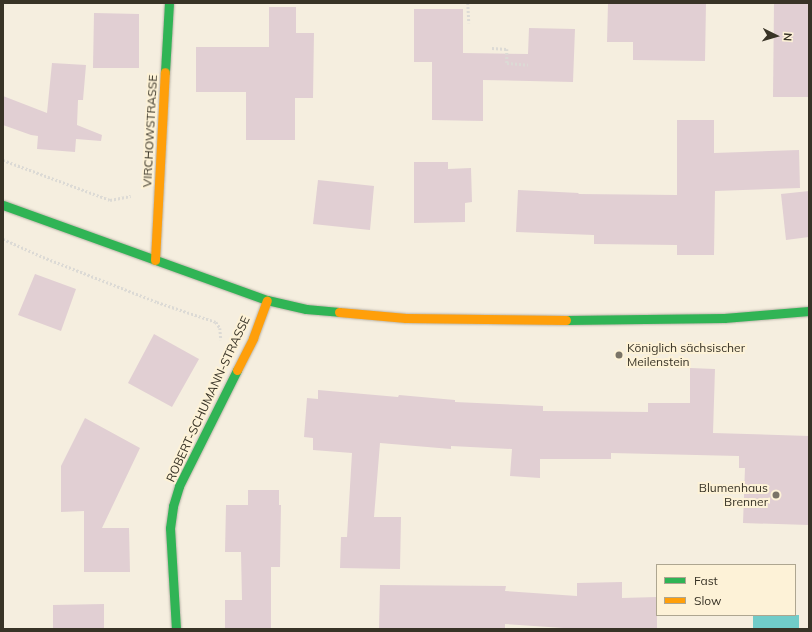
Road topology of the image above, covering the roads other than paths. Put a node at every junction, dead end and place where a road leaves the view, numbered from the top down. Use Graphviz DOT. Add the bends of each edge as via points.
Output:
graph roads {
  1 [pos="169,3"];
  2 [pos="3,205"];
  3 [pos="155,260"];
  4 [pos="267,300"];
  5 [pos="809,312"];
  6 [pos="176,629"];
  1 -- 3 [label="main road, VIRCHOWSTRASSE"];
  2 -- 3 [label="main road"];
  3 -- 4 [label="main road"];
  4 -- 5 [label="main road" via="306,309 406,318 724,318"];
  4 -- 6 [label="main road, ROBERT-SCHUMANN-STRASSE" via="250,344 179,486 173,506 170,528"];
}
